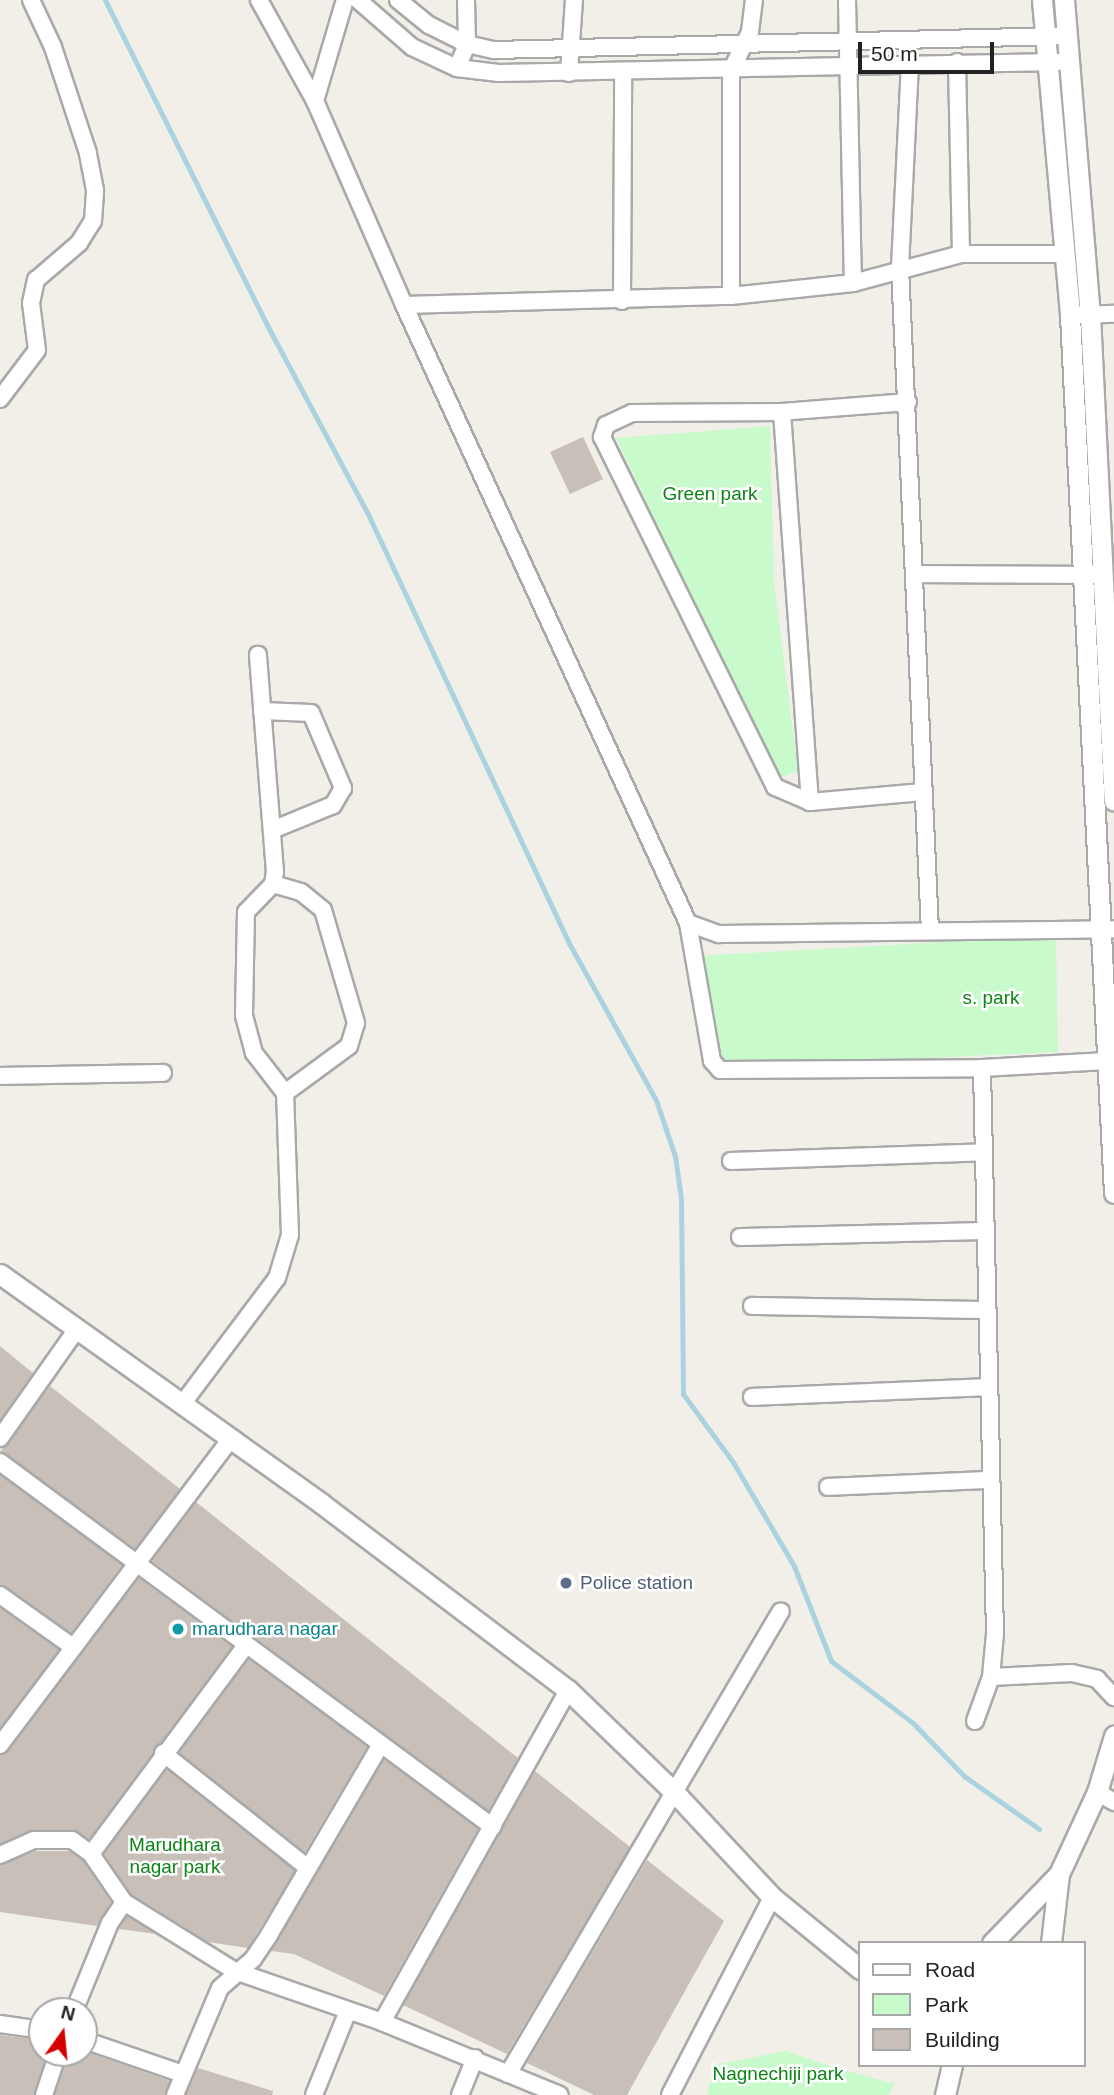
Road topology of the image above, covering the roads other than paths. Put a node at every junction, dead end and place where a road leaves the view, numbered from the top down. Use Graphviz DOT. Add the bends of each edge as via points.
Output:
graph roads {
  1 [pos="31,0"];
  2 [pos="258,0"];
  3 [pos="345,0"];
  4 [pos="358,0"];
  5 [pos="398,0"];
  6 [pos="466,0"];
  7 [pos="574,0"];
  8 [pos="754,0"];
  9 [pos="847,0"];
  10 [pos="1042,0"];
  11 [pos="1065,0"];
  12 [pos="1042,36"];
  13 [pos="1064,36"];
  14 [pos="849,43"];
  15 [pos="467,44"];
  16 [pos="741,46"];
  17 [pos="569,48"];
  18 [pos="957,62"];
  19 [pos="1046,62"];
  20 [pos="910,63"];
  21 [pos="1067,63"];
  22 [pos="850,64"];
  23 [pos="457,68"];
  24 [pos="731,71"];
  25 [pos="623,72"];
  26 [pos="569,73"];
  27 [pos="315,101"];
  28 [pos="961,254"];
  29 [pos="1061,254"];
  30 [pos="901,268"];
  31 [pos="853,283"];
  32 [pos="732,296"];
  33 [pos="622,301"];
  34 [pos="404,305"];
  35 [pos="1114,314"];
  36 [pos="1070,315"];
  37 [pos="1090,315"];
  38 [pos="0,399"];
  39 [pos="908,402"];
  40 [pos="782,412"];
  41 [pos="915,574"];
  42 [pos="1102,575"];
  43 [pos="1082,576"];
  44 [pos="258,655"];
  45 [pos="262,711"];
  46 [pos="923,792"];
  47 [pos="1114,800"];
  48 [pos="810,802"];
  49 [pos="272,830"];
  50 [pos="273,884"];
  51 [pos="688,923"];
  52 [pos="1107,929"];
  53 [pos="930,930"];
  54 [pos="1107,1061"];
  55 [pos="982,1068"];
  56 [pos="163,1073"];
  57 [pos="0,1076"];
  58 [pos="285,1093"];
  59 [pos="984,1152"];
  60 [pos="731,1161"];
  61 [pos="1114,1193"];
  62 [pos="985,1231"];
  63 [pos="740,1237"];
  64 [pos="0,1274"];
  65 [pos="752,1306"];
  66 [pos="987,1310"];
  67 [pos="77,1329"];
  68 [pos="988,1387"];
  69 [pos="752,1397"];
  70 [pos="183,1404"];
  71 [pos="0,1438"];
  72 [pos="231,1438"];
  73 [pos="0,1462"];
  74 [pos="990,1480"];
  75 [pos="828,1487"];
  76 [pos="136,1563"];
  77 [pos="0,1595"];
  78 [pos="781,1611"];
  79 [pos="246,1644"];
  80 [pos="73,1647"];
  81 [pos="991,1677"];
  82 [pos="568,1690"];
  83 [pos="1114,1697"];
  84 [pos="975,1721"];
  85 [pos="1114,1736"];
  86 [pos="2,1739"];
  87 [pos="381,1744"];
  88 [pos="163,1753"];
  89 [pos="675,1793"];
  90 [pos="1106,1797"];
  91 [pos="493,1827"];
  92 [pos="91,1854"];
  93 [pos="0,1855"];
  94 [pos="308,1868"];
  95 [pos="1059,1874"];
  96 [pos="772,1897"];
  97 [pos="124,1902"];
  98 [pos="994,1941"];
  99 [pos="1051,1941"];
  100 [pos="858,1964"];
  101 [pos="234,1971"];
  102 [pos="80,1997"];
  103 [pos="348,2011"];
  104 [pos="383,2022"];
  105 [pos="0,2024"];
  106 [pos="28,2028"];
  107 [pos="98,2045"];
  108 [pos="475,2058"];
  109 [pos="53,2067"];
  110 [pos="951,2067"];
  111 [pos="183,2074"];
  112 [pos="508,2074"];
  113 [pos="44,2095"];
  114 [pos="175,2095"];
  115 [pos="314,2095"];
  116 [pos="460,2095"];
  117 [pos="560,2095"];
  118 [pos="670,2095"];
  119 [pos="944,2095"];
  1 -- 38 [label="street" via="53,47 88,153 95,190 93,221 79,243 36,280 31,303 37,350"];
  2 -- 27 [label="street"];
  3 -- 27 [label="street"];
  4 -- 23 [label="street" via="412,47"];
  5 -- 15 [label="street" via="429,25"];
  6 -- 15 [label="street"];
  7 -- 17 [label="street"];
  8 -- 16 [label="street" via="754,20"];
  9 -- 14 [label="street"];
  10 -- 12 [label="street"];
  11 -- 13 [label="street"];
  12 -- 13 [label="street"];
  12 -- 14 [label="street"];
  12 -- 19 [label="street"];
  13 -- 21 [label="street"];
  14 -- 16 [label="street"];
  14 -- 22 [label="street"];
  15 -- 17 [label="street" via="494,50"];
  15 -- 23 [label="street"];
  16 -- 17 [label="street"];
  16 -- 24 [label="street"];
  17 -- 26 [label="street"];
  18 -- 19 [label="street"];
  18 -- 20 [label="street"];
  18 -- 28 [label="street"];
  19 -- 21 [label="street"];
  19 -- 29 [label="street"];
  20 -- 22 [label="street"];
  20 -- 30 [label="street"];
  21 -- 37 [label="street"];
  22 -- 24 [label="street"];
  22 -- 31 [label="street"];
  23 -- 26 [label="street"];
  24 -- 25 [label="street"];
  24 -- 32 [label="street"];
  25 -- 26 [label="street"];
  25 -- 33 [label="street"];
  27 -- 34 [label="street"];
  28 -- 29 [label="street"];
  28 -- 30 [label="street"];
  29 -- 36 [label="street"];
  30 -- 31 [label="street"];
  30 -- 39 [label="street"];
  31 -- 32 [label="street"];
  32 -- 33 [label="street"];
  33 -- 34 [label="street"];
  34 -- 51 [label="street"];
  35 -- 37 [label="street"];
  36 -- 37 [label="street"];
  36 -- 43 [label="street"];
  37 -- 42 [label="street"];
  39 -- 40 [label="street"];
  39 -- 41 [label="street"];
  40 -- 48 [label="street"];
  40 -- 48 [label="street" via="632,413 606,425 602,437 775,787"];
  41 -- 43 [label="street"];
  41 -- 46 [label="street"];
  42 -- 43 [label="street"];
  42 -- 47 [label="street"];
  43 -- 52 [label="street"];
  44 -- 45 [label="street"];
  45 -- 49 [label="street"];
  45 -- 49 [label="street" via="311,713 343,788 333,805"];
  46 -- 48 [label="street"];
  46 -- 53 [label="street"];
  49 -- 50 [label="street"];
  50 -- 58 [label="street" via="246,912 244,1015 254,1054"];
  50 -- 58 [label="street" via="301,892 323,910 356,1023 349,1046"];
  51 -- 53 [label="street" via="719,934"];
  51 -- 55 [label="street" via="712,1061 720,1070"];
  52 -- 53 [label="street"];
  52 -- 54 [label="street"];
  54 -- 55 [label="street"];
  54 -- 61 [label="street"];
  55 -- 59 [label="street"];
  56 -- 57 [label="street"];
  58 -- 70 [label="street" via="290,1235 286,1258 277,1278"];
  59 -- 60 [label="street"];
  59 -- 62 [label="street"];
  62 -- 63 [label="street"];
  62 -- 66 [label="street"];
  64 -- 67 [label="street"];
  65 -- 66 [label="street"];
  66 -- 68 [label="street"];
  67 -- 70 [label="street"];
  67 -- 71 [label="street"];
  68 -- 69 [label="street"];
  68 -- 74 [label="street"];
  70 -- 72 [label="street"];
  72 -- 76 [label="street"];
  72 -- 82 [label="street"];
  73 -- 76 [label="street"];
  74 -- 75 [label="street"];
  74 -- 81 [label="street" via="995,1633"];
  76 -- 79 [label="street"];
  76 -- 80 [label="street"];
  77 -- 80 [label="street"];
  78 -- 89 [label="street"];
  79 -- 87 [label="street"];
  79 -- 88 [label="street"];
  80 -- 86 [label="street"];
  81 -- 83 [label="street" via="1072,1672 1097,1679"];
  81 -- 84 [label="street"];
  82 -- 89 [label="street"];
  82 -- 91 [label="street"];
  85 -- 90 [label="street"];
  87 -- 91 [label="street"];
  87 -- 94 [label="street"];
  88 -- 92 [label="street"];
  88 -- 94 [label="street"];
  89 -- 96 [label="street"];
  89 -- 112 [label="street"];
  90 -- 95 [label="street"];
  91 -- 104 [label="street"];
  92 -- 93 [label="street" via="72,1840 52,1837"];
  92 -- 97 [label="street"];
  94 -- 101 [label="street" via="253,1959"];
  95 -- 98 [label="street"];
  95 -- 99 [label="street"];
  96 -- 100 [label="street"];
  96 -- 118 [label="street"];
  97 -- 101 [label="street"];
  97 -- 102 [label="street" via="110,1923"];
  101 -- 103 [label="street"];
  101 -- 111 [label="street" via="220,1988"];
  103 -- 104 [label="street"];
  103 -- 115 [label="street"];
  104 -- 108 [label="street"];
  105 -- 106 [label="street"];
  107 -- 111 [label="street"];
  108 -- 112 [label="street"];
  108 -- 116 [label="street"];
  109 -- 113 [label="street"];
  110 -- 119 [label="street"];
  111 -- 114 [label="street"];
  112 -- 117 [label="street"];
}
